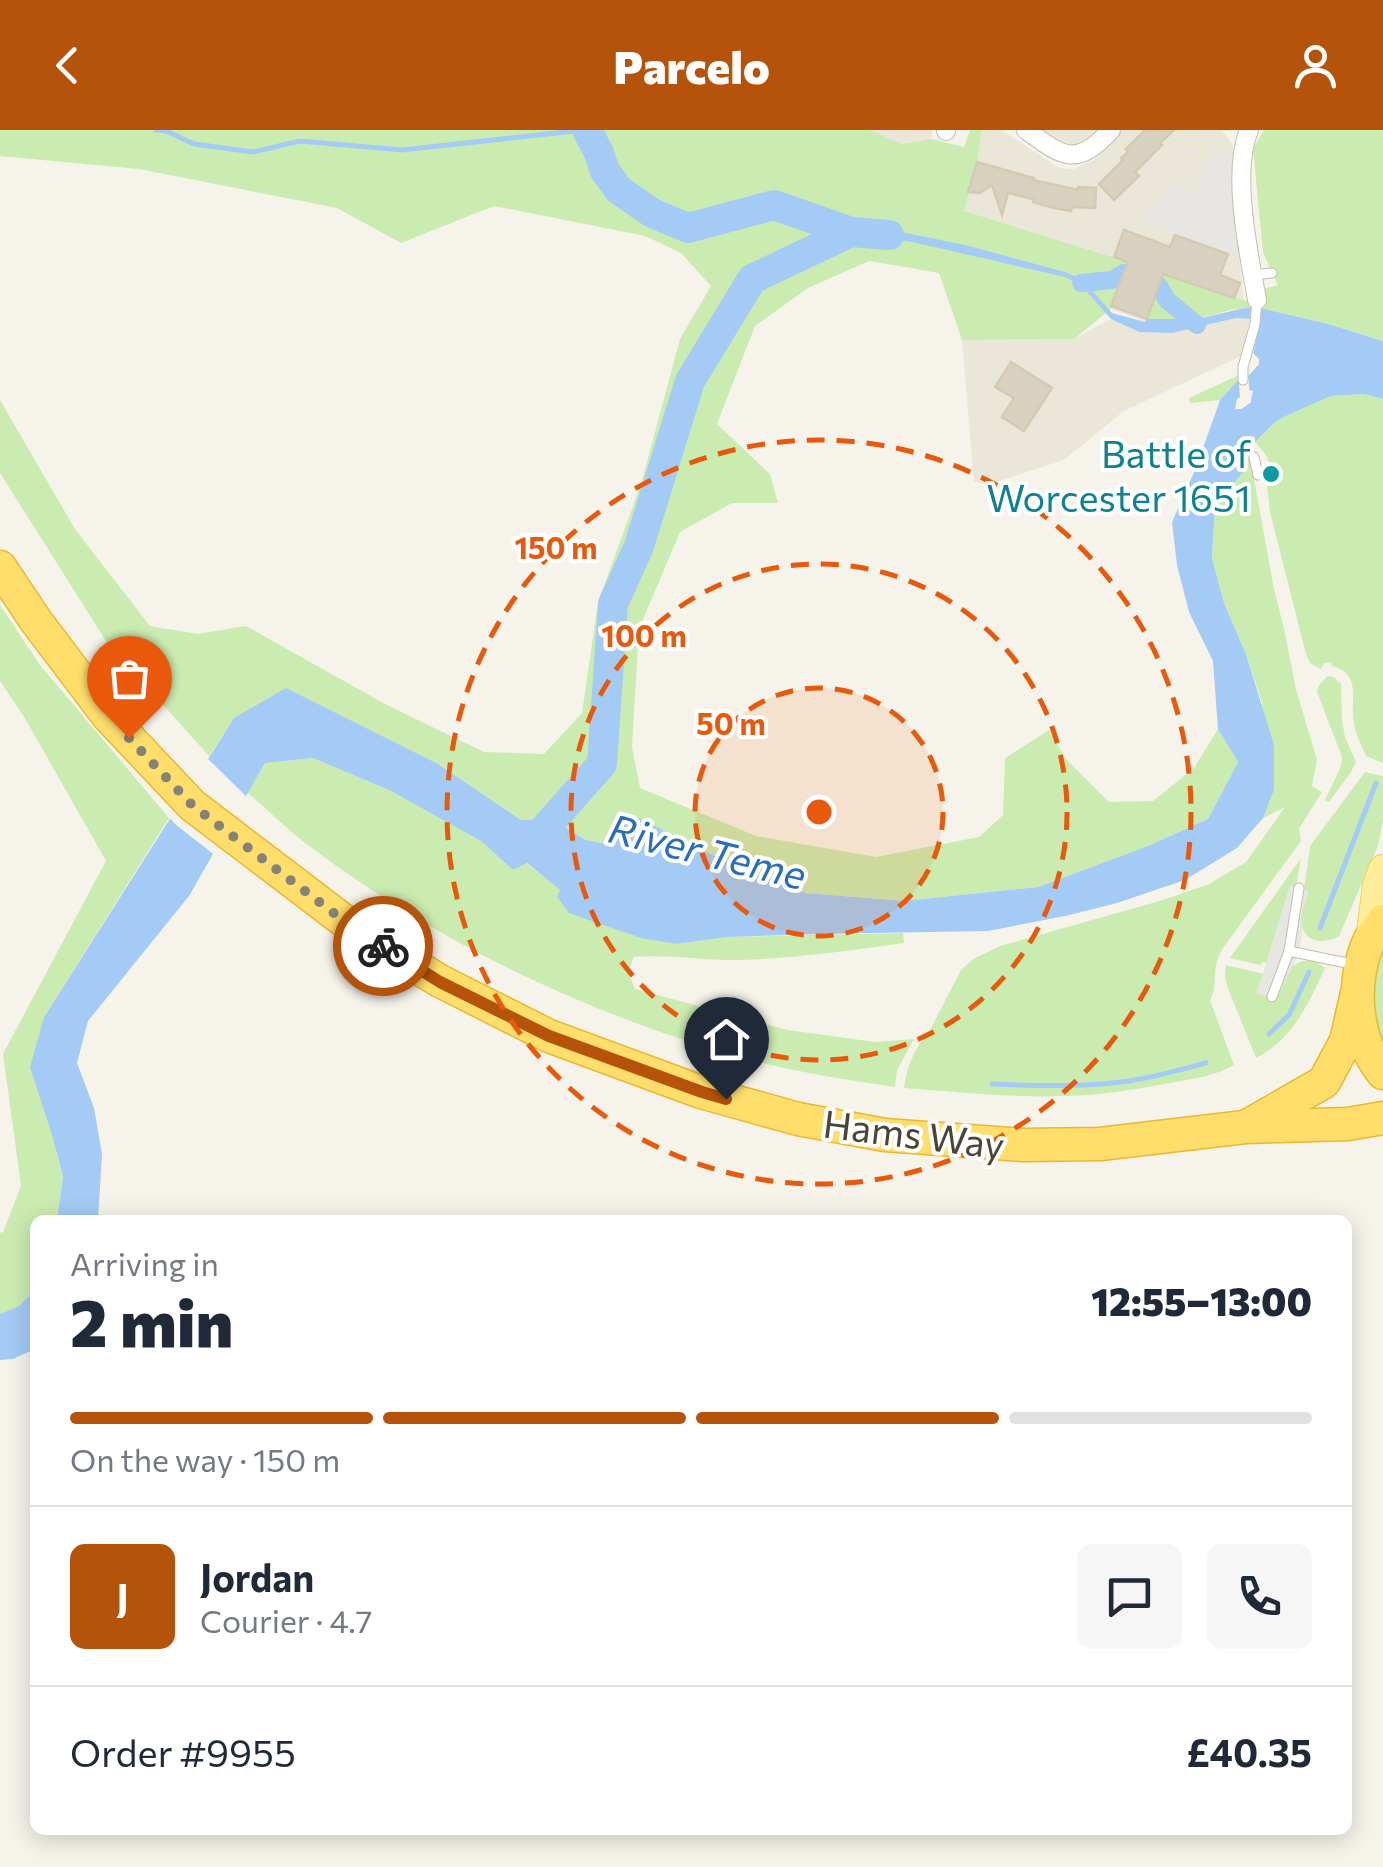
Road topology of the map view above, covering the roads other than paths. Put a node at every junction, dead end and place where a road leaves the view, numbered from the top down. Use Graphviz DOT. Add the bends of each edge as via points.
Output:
graph roads {
  1 [pos="1026,130"];
  2 [pos="1111,130"];
  3 [pos="1249,130"];
  4 [pos="1272,274"];
  5 [pos="1252,275"];
  6 [pos="1257,300"];
  7 [pos="1243,380"];
  8 [pos="1254,457"];
  9 [pos="1258,475"];
  10 [pos="0,567"];
  11 [pos="1383,869"];
  12 [pos="1299,888"];
  13 [pos="1289,951"];
  14 [pos="1368,955"];
  15 [pos="1272,997"];
  16 [pos="1383,1072"];
  17 [pos="1383,1118"];
  18 [pos="1245,1127"];
  1 -- 2 [label="street" via="1059,153 1072,154 1096,146"];
  3 -- 5 [label="street" via="1241,177"];
  4 -- 5 [label="lane"];
  5 -- 6 [label="street"];
  6 -- 7 [label="lane"];
  8 -- 9 [label="lane"];
  10 -- 18 [label="highway, Hams Way" via="108,716 192,805 356,930 440,982 549,1036 702,1092 884,1134 1100,1144"];
  11 -- 14 [label="main road"];
  12 -- 13 [label="lane"];
  13 -- 14 [label="lane" via="1327,960"];
  13 -- 15 [label="lane"];
  14 -- 16 [label="highway" via="1360,1024"];
  14 -- 18 [label="highway, Hams Way" via="1346,1042 1324,1082"];
  17 -- 18 [label="highway, Hams Way"];
}
